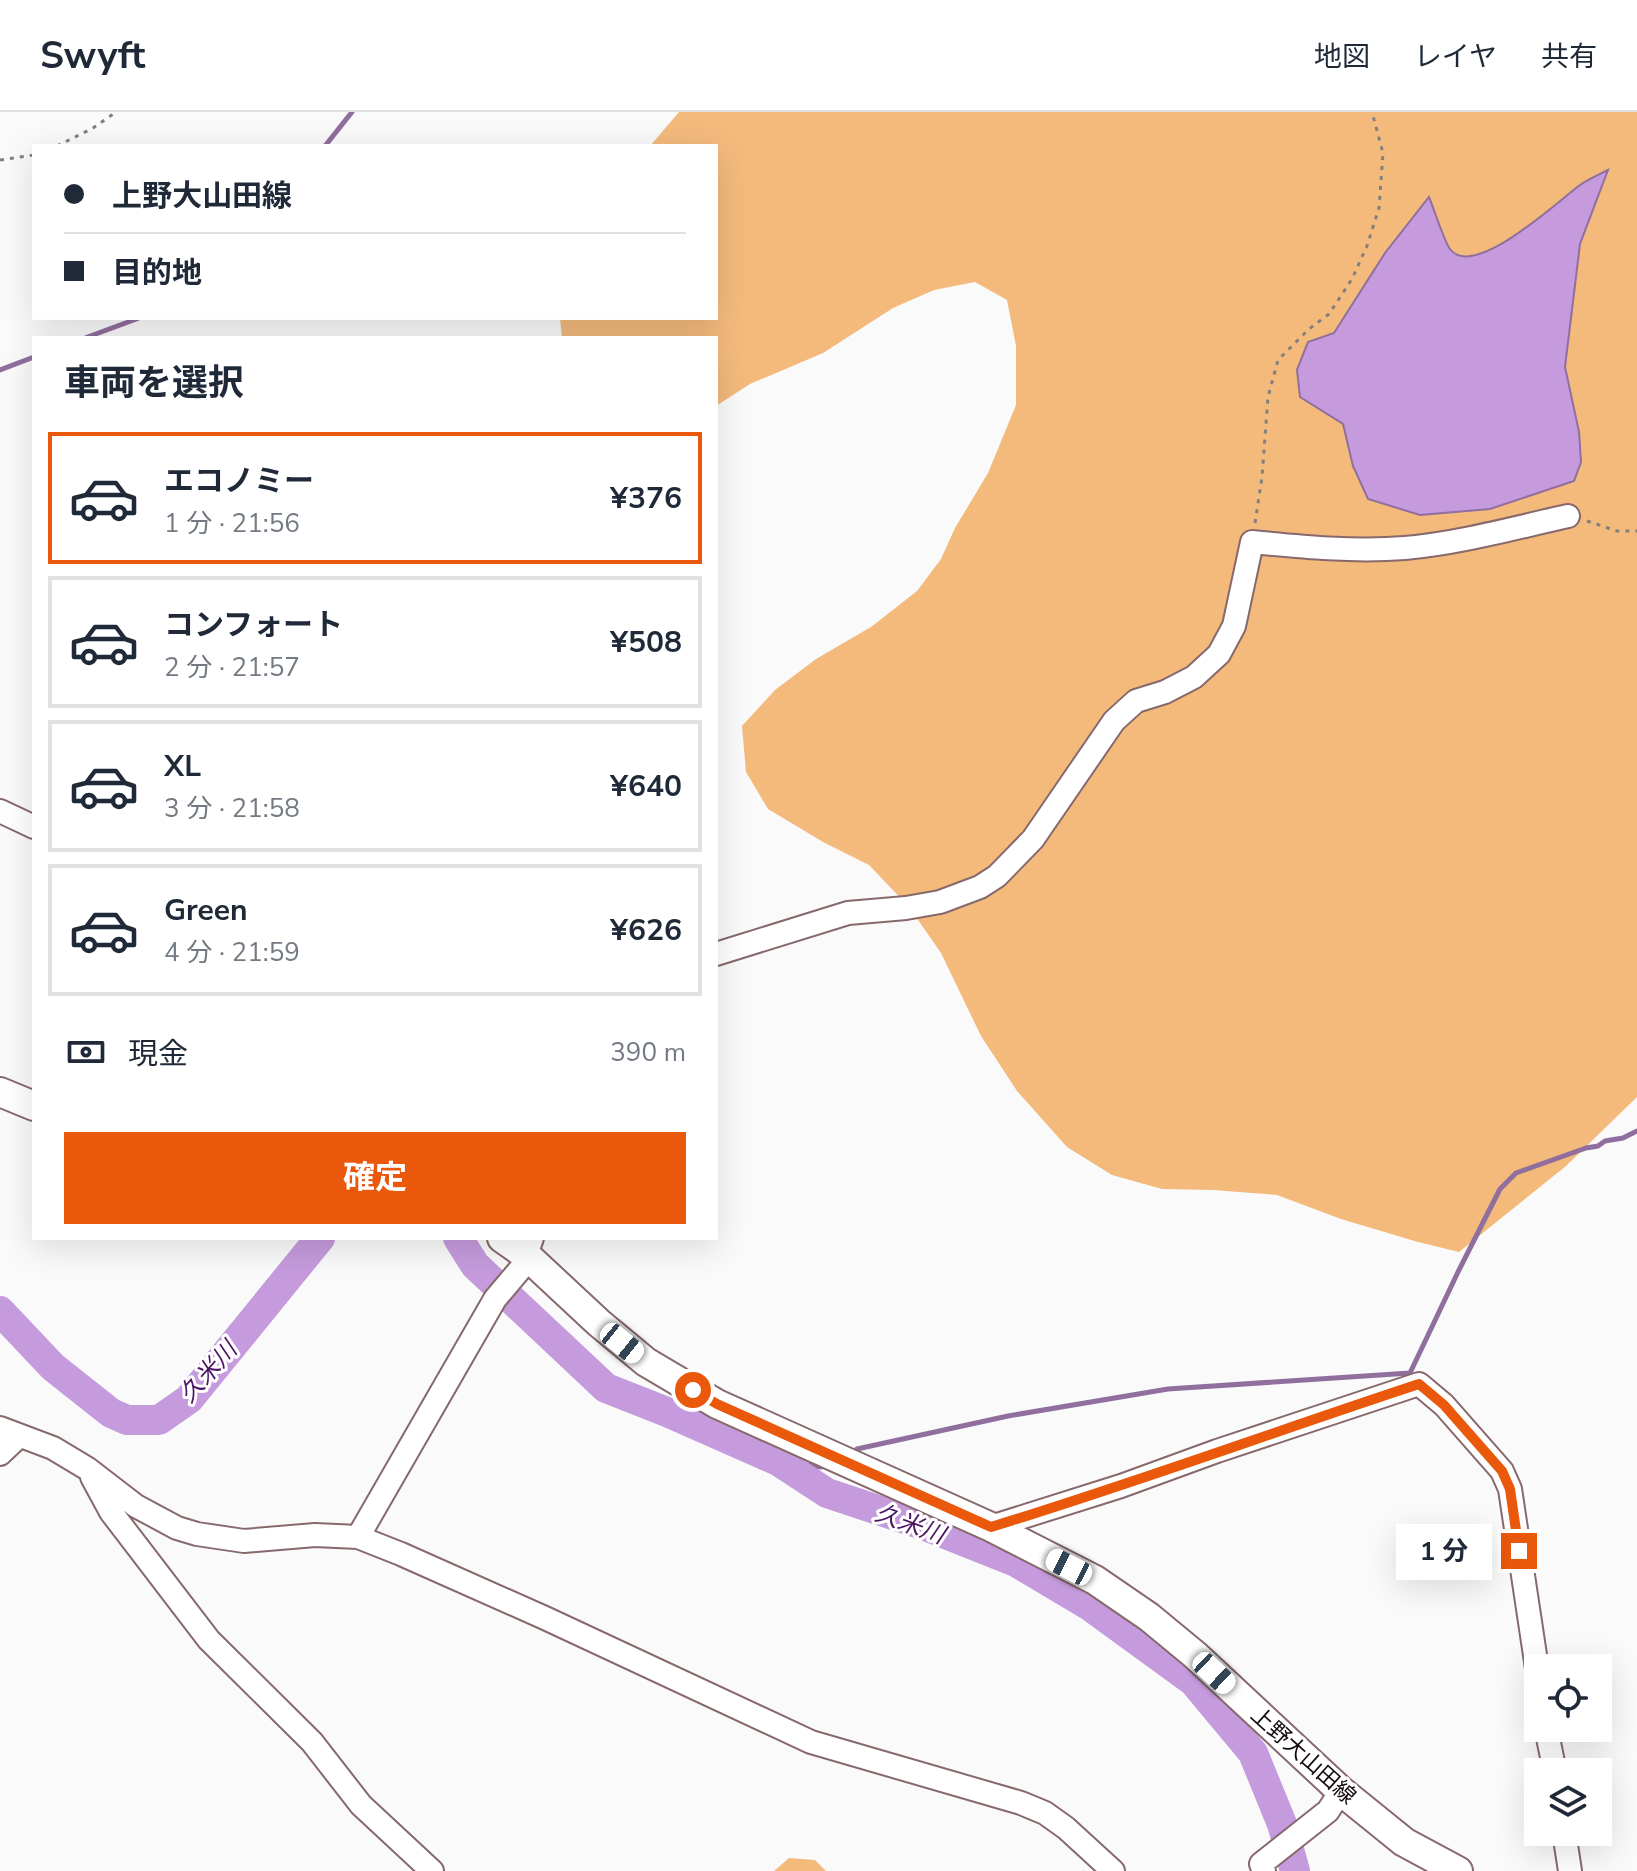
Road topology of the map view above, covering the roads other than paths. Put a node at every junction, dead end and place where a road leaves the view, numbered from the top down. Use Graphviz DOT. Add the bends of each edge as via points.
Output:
graph roads {
  1 [pos="1568,516"];
  2 [pos="0,811"];
  3 [pos="32,826"];
  4 [pos="718,953"];
  5 [pos="0,1092"];
  6 [pos="32,1105"];
  7 [pos="505,1240"];
  8 [pos="527,1253"];
  9 [pos="10,1432"];
  10 [pos="0,1454"];
  11 [pos="88,1469"];
  12 [pos="991,1527"];
  13 [pos="358,1537"];
  14 [pos="1535,1654"];
  15 [pos="1334,1801"];
  16 [pos="1566,1846"];
  17 [pos="1263,1867"];
  18 [pos="432,1871"];
  19 [pos="1113,1871"];
  20 [pos="1458,1871"];
  21 [pos="1570,1871"];
  1 -- 4 [label="street" via="1402,548 1252,542 1234,626 1219,654 1194,677 1136,701 1114,721 1033,839 997,876 940,902 848,913"];
  2 -- 3 [label="street"];
  5 -- 6 [label="main road"];
  7 -- 8 [label="main road, 上野大山田線"];
  8 -- 12 [label="main road, 上野大山田線" via="646,1362 717,1404"];
  8 -- 13 [label="street"];
  9 -- 10 [label="street"];
  9 -- 11 [label="street"];
  11 -- 13 [label="street" via="136,1506 197,1534 244,1541"];
  11 -- 18 [label="street" via="111,1512 209,1640 312,1742 361,1805"];
  12 -- 14 [label="street" via="1419,1384 1444,1405 1505,1477"];
  12 -- 15 [label="main road, 上野大山田線" via="1095,1580 1149,1617 1195,1655"];
  13 -- 19 [label="street" via="811,1742 1045,1813"];
  15 -- 17 [label="street"];
  15 -- 20 [label="main road, 上野大山田線"];
  16 -- 21 [label="street"];
}
